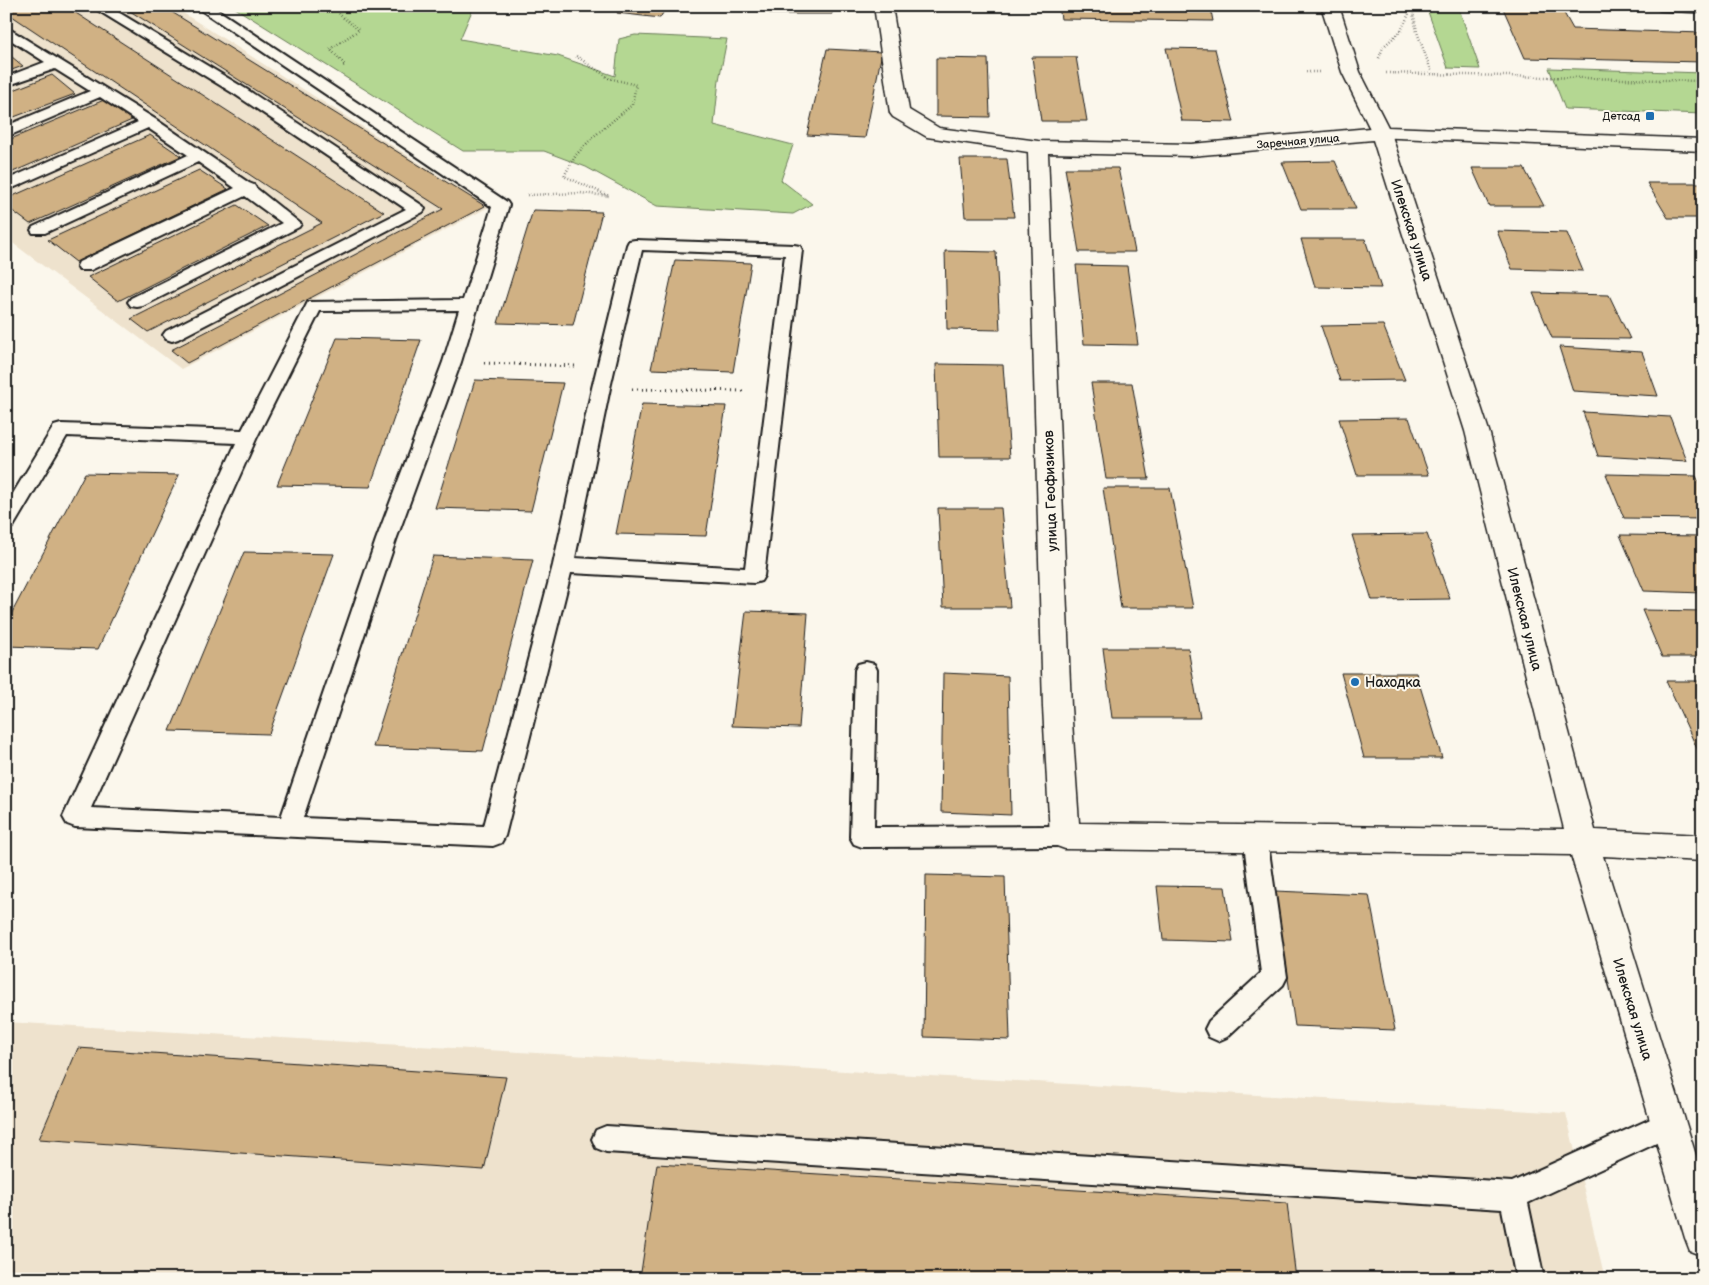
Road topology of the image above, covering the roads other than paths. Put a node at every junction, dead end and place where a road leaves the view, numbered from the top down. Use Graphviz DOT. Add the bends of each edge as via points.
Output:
graph roads {
  1 [pos="98,6"];
  2 [pos="202,6"];
  3 [pos="883,6"];
  4 [pos="1330,6"];
  5 [pos="1660,6"];
  6 [pos="1703,8"];
  7 [pos="8,34"];
  8 [pos="57,63"];
  9 [pos="6,82"];
  10 [pos="102,92"];
  11 [pos="150,122"];
  12 [pos="6,132"];
  13 [pos="1381,133"];
  14 [pos="1703,145"];
  15 [pos="1038,147"];
  16 [pos="199,156"];
  17 [pos="6,186"];
  18 [pos="248,188"];
  19 [pos="39,230"];
  20 [pos="85,266"];
  21 [pos="137,302"];
  22 [pos="472,305"];
  23 [pos="172,335"];
  24 [pos="248,437"];
  25 [pos="6,522"];
  26 [pos="563,565"];
  27 [pos="866,670"];
  28 [pos="289,826"];
  29 [pos="1065,836"];
  30 [pos="1255,837"];
  31 [pos="1583,842"];
  32 [pos="1703,848"];
  33 [pos="1218,1029"];
  34 [pos="1668,1124"];
  35 [pos="606,1139"];
  36 [pos="1513,1196"];
  37 [pos="1703,1238"];
  38 [pos="1530,1279"];
  1 -- 23 [label="lane" via="241,92 417,208"];
  2 -- 22 [label="lane" via="501,205"];
  3 -- 15 [label="street, Заречная улица" via="900,113 934,133"];
  4 -- 13 [label="street, Илекская улица" via="1348,65"];
  5 -- 6 [label="lane"];
  7 -- 8 [label="lane"];
  8 -- 9 [label="lane"];
  8 -- 10 [label="lane"];
  10 -- 11 [label="lane"];
  10 -- 12 [label="lane"];
  11 -- 16 [label="lane"];
  11 -- 17 [label="lane"];
  13 -- 14 [label="street, Заречная улица"];
  13 -- 15 [label="street, Заречная улица" via="1191,150"];
  13 -- 31 [label="street, Илекская улица" via="1477,431"];
  15 -- 29 [label="street, улица Геофизиков"];
  16 -- 18 [label="lane"];
  16 -- 19 [label="lane"];
  18 -- 20 [label="lane"];
  18 -- 21 [label="lane" via="294,224"];
  22 -- 24 [label="lane" via="314,306"];
  22 -- 28 [label="lane" via="386,540"];
  24 -- 25 [label="lane" via="61,430"];
  24 -- 28 [label="lane" via="74,816"];
  26 -- 26 [label="lane" via="635,245 794,250 754,576"];
  26 -- 28 [label="lane" via="493,836"];
  27 -- 29 [label="lane" via="862,837"];
  29 -- 30 [label="street"];
  30 -- 31 [label="street"];
  30 -- 33 [label="lane" via="1274,977"];
  31 -- 32 [label="street"];
  31 -- 34 [label="street, Илекская улица"];
  34 -- 36 [label="lane"];
  34 -- 37 [label="street, Илекская улица"];
  35 -- 36 [label="lane"];
  36 -- 38 [label="lane"];
}
